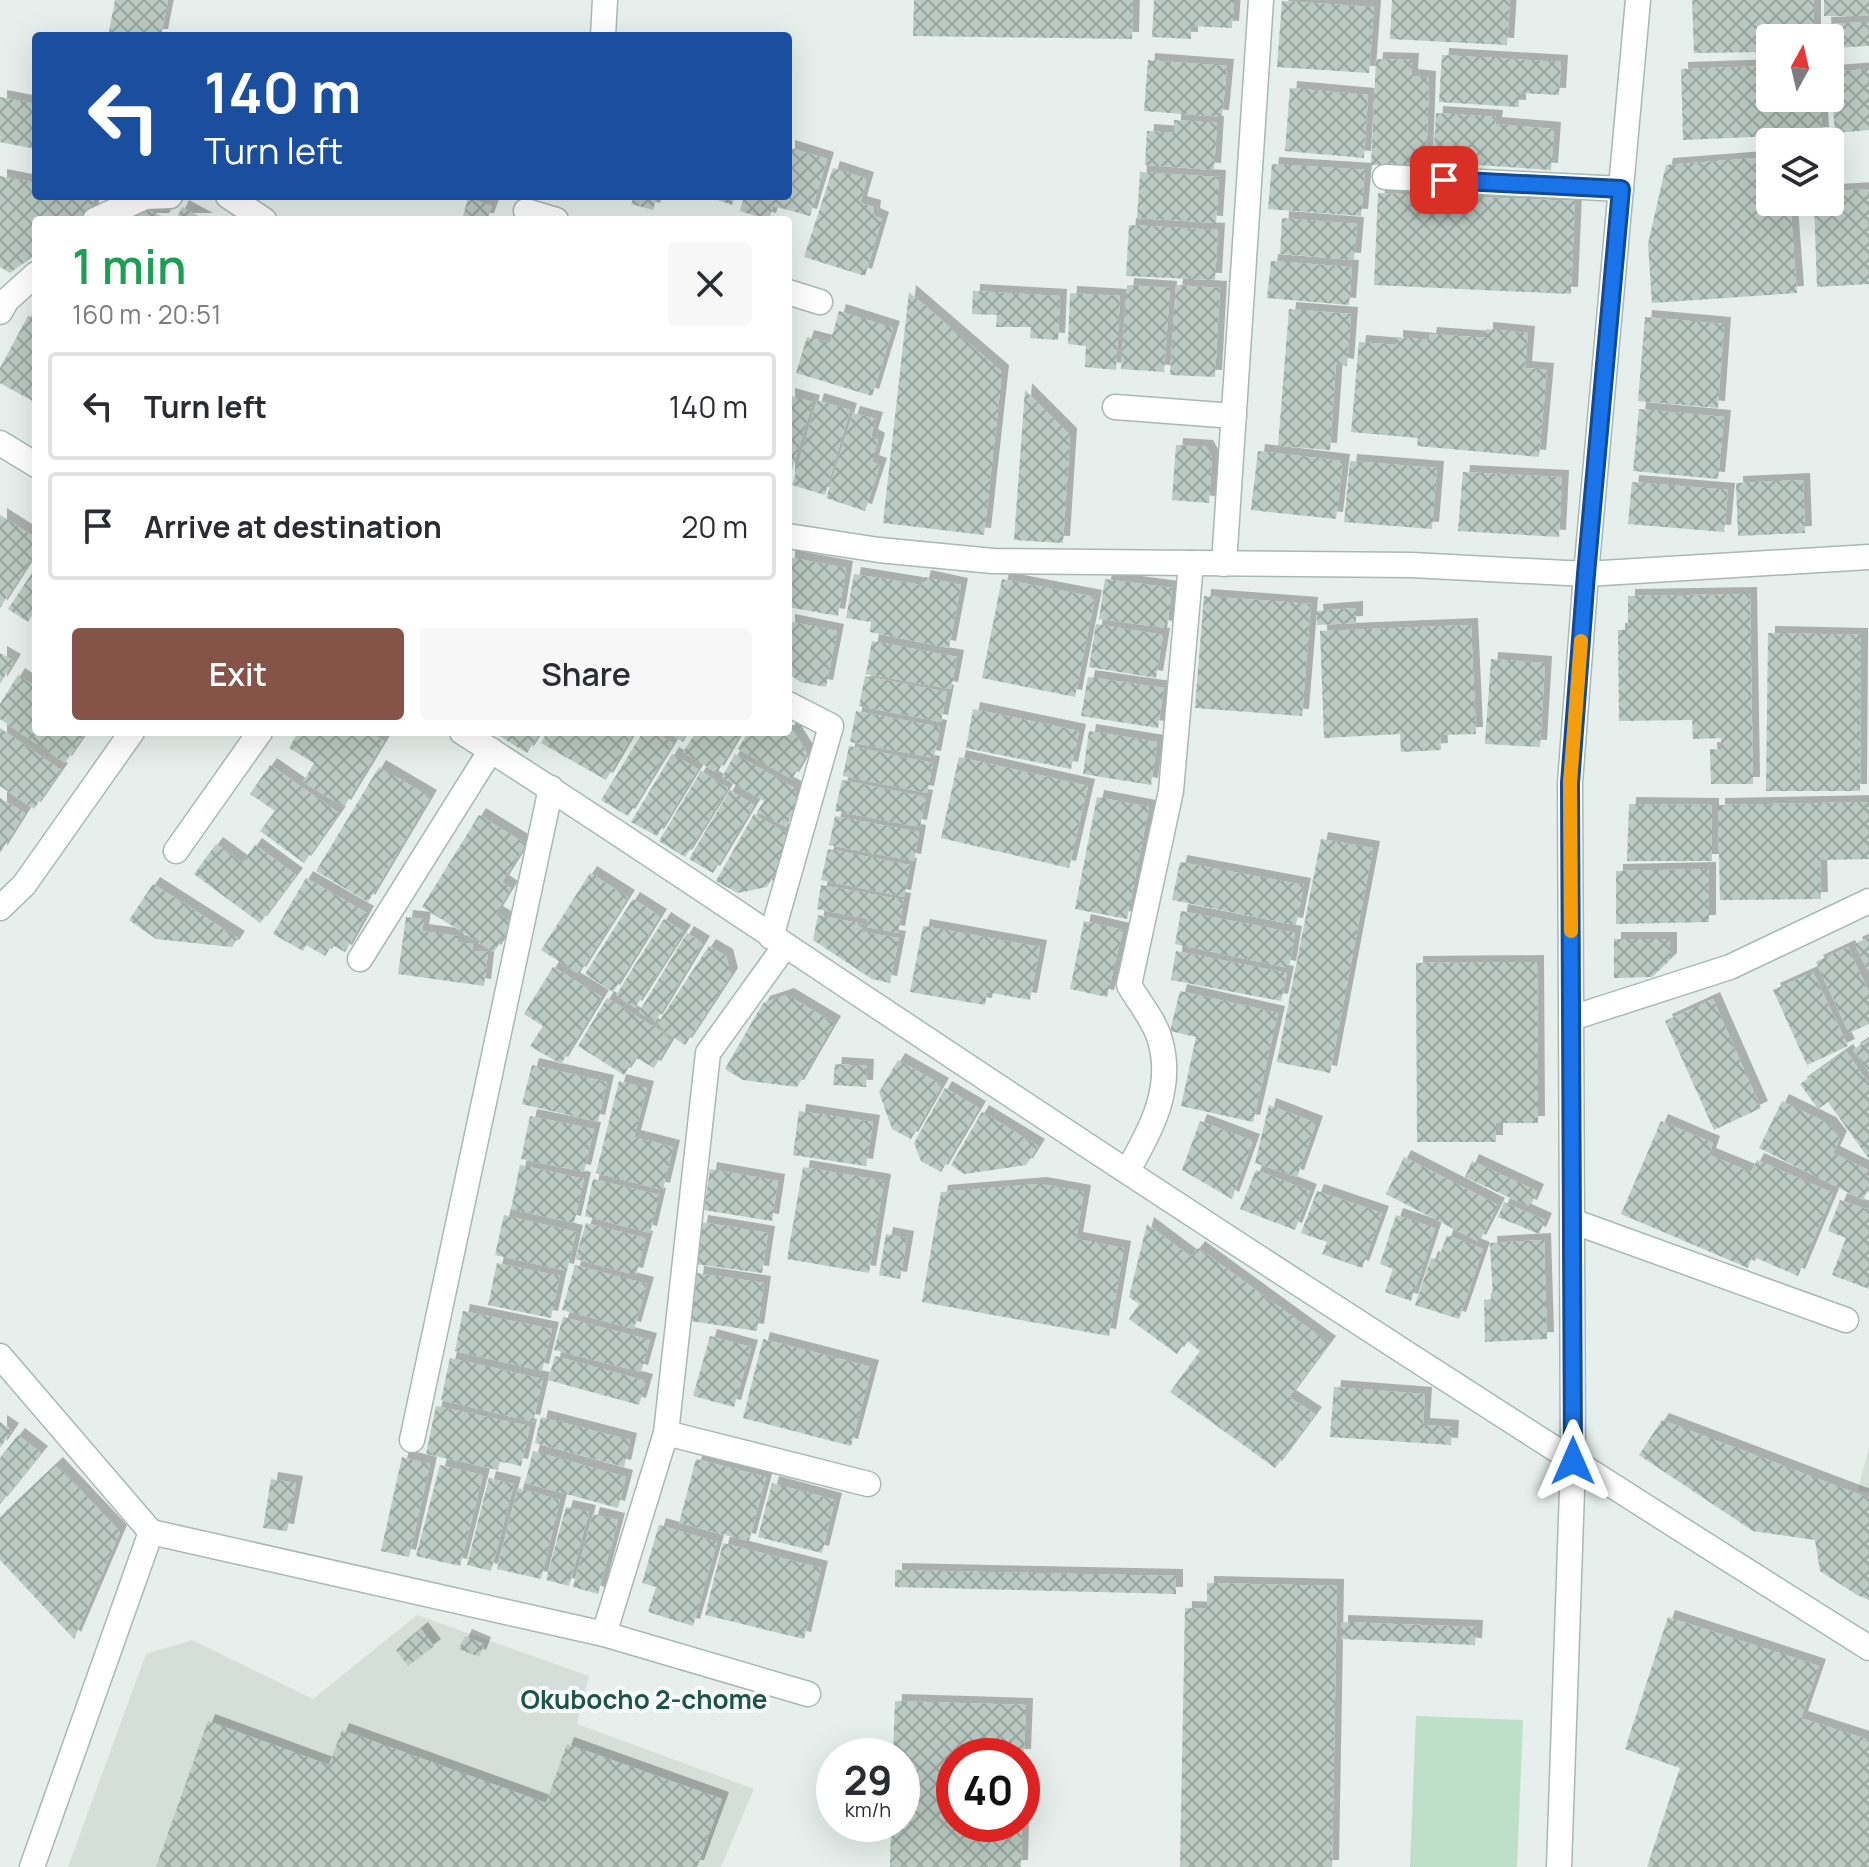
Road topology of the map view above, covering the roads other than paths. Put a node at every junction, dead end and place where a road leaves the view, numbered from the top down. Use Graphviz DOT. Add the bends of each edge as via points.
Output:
graph roads {
  1 [pos="605,0"];
  2 [pos="1261,0"];
  3 [pos="1638,0"];
  4 [pos="603,32"];
  5 [pos="1385,177"];
  6 [pos="1621,189"];
  7 [pos="138,200"];
  8 [pos="234,200"];
  9 [pos="104,216"];
  10 [pos="258,216"];
  11 [pos="32,278"];
  12 [pos="792,293"];
  13 [pos="820,302"];
  14 [pos="0,312"];
  15 [pos="1115,407"];
  16 [pos="1234,416"];
  17 [pos="0,443"];
  18 [pos="32,463"];
  19 [pos="792,537"];
  20 [pos="1869,557"];
  21 [pos="1191,563"];
  22 [pos="1224,564"];
  23 [pos="1586,574"];
  24 [pos="792,706"];
  25 [pos="129,736"];
  26 [pos="257,736"];
  27 [pos="468,736"];
  28 [pos="491,750"];
  29 [pos="551,788"];
  30 [pos="176,851"];
  31 [pos="1869,901"];
  32 [pos="0,908"];
  33 [pos="778,941"];
  34 [pos="360,959"];
  35 [pos="1572,1018"];
  36 [pos="1128,1170"];
  37 [pos="1572,1221"];
  38 [pos="1846,1320"];
  39 [pos="0,1356"];
  40 [pos="666,1433"];
  41 [pos="412,1440"];
  42 [pos="1573,1461"];
  43 [pos="868,1484"];
  44 [pos="151,1532"];
  45 [pos="604,1634"];
  46 [pos="1869,1648"];
  47 [pos="808,1694"];
  48 [pos="32,1867"];
  49 [pos="1559,1867"];
  1 -- 4 [label="street"];
  2 -- 16 [label="street"];
  3 -- 6 [label="street"];
  5 -- 6 [label="street"];
  6 -- 23 [label="street"];
  7 -- 9 [label="street"];
  8 -- 10 [label="street"];
  11 -- 14 [label="street"];
  12 -- 13 [label="street"];
  15 -- 16 [label="street"];
  16 -- 22 [label="street"];
  17 -- 18 [label="street"];
  19 -- 21 [label="street" via="993,561"];
  20 -- 23 [label="street"];
  21 -- 22 [label="street"];
  21 -- 36 [label="street" via="1171,791 1129,985 1160,1038 1165,1083 1154,1125"];
  22 -- 23 [label="street" via="1412,565"];
  23 -- 35 [label="street" via="1570,783"];
  24 -- 33 [label="street" via="831,726"];
  25 -- 32 [label="street" via="24,885"];
  26 -- 30 [label="street"];
  27 -- 28 [label="street"];
  28 -- 29 [label="street"];
  28 -- 34 [label="street"];
  29 -- 33 [label="street"];
  29 -- 41 [label="street"];
  31 -- 35 [label="street" via="1730,967"];
  33 -- 36 [label="street"];
  33 -- 40 [label="street" via="708,1053"];
  35 -- 37 [label="street"];
  36 -- 42 [label="street"];
  37 -- 38 [label="street"];
  37 -- 42 [label="street"];
  39 -- 44 [label="street"];
  40 -- 43 [label="street"];
  40 -- 45 [label="street"];
  42 -- 46 [label="street"];
  42 -- 49 [label="street"];
  44 -- 45 [label="street"];
  44 -- 48 [label="street"];
  45 -- 47 [label="street"];
}
